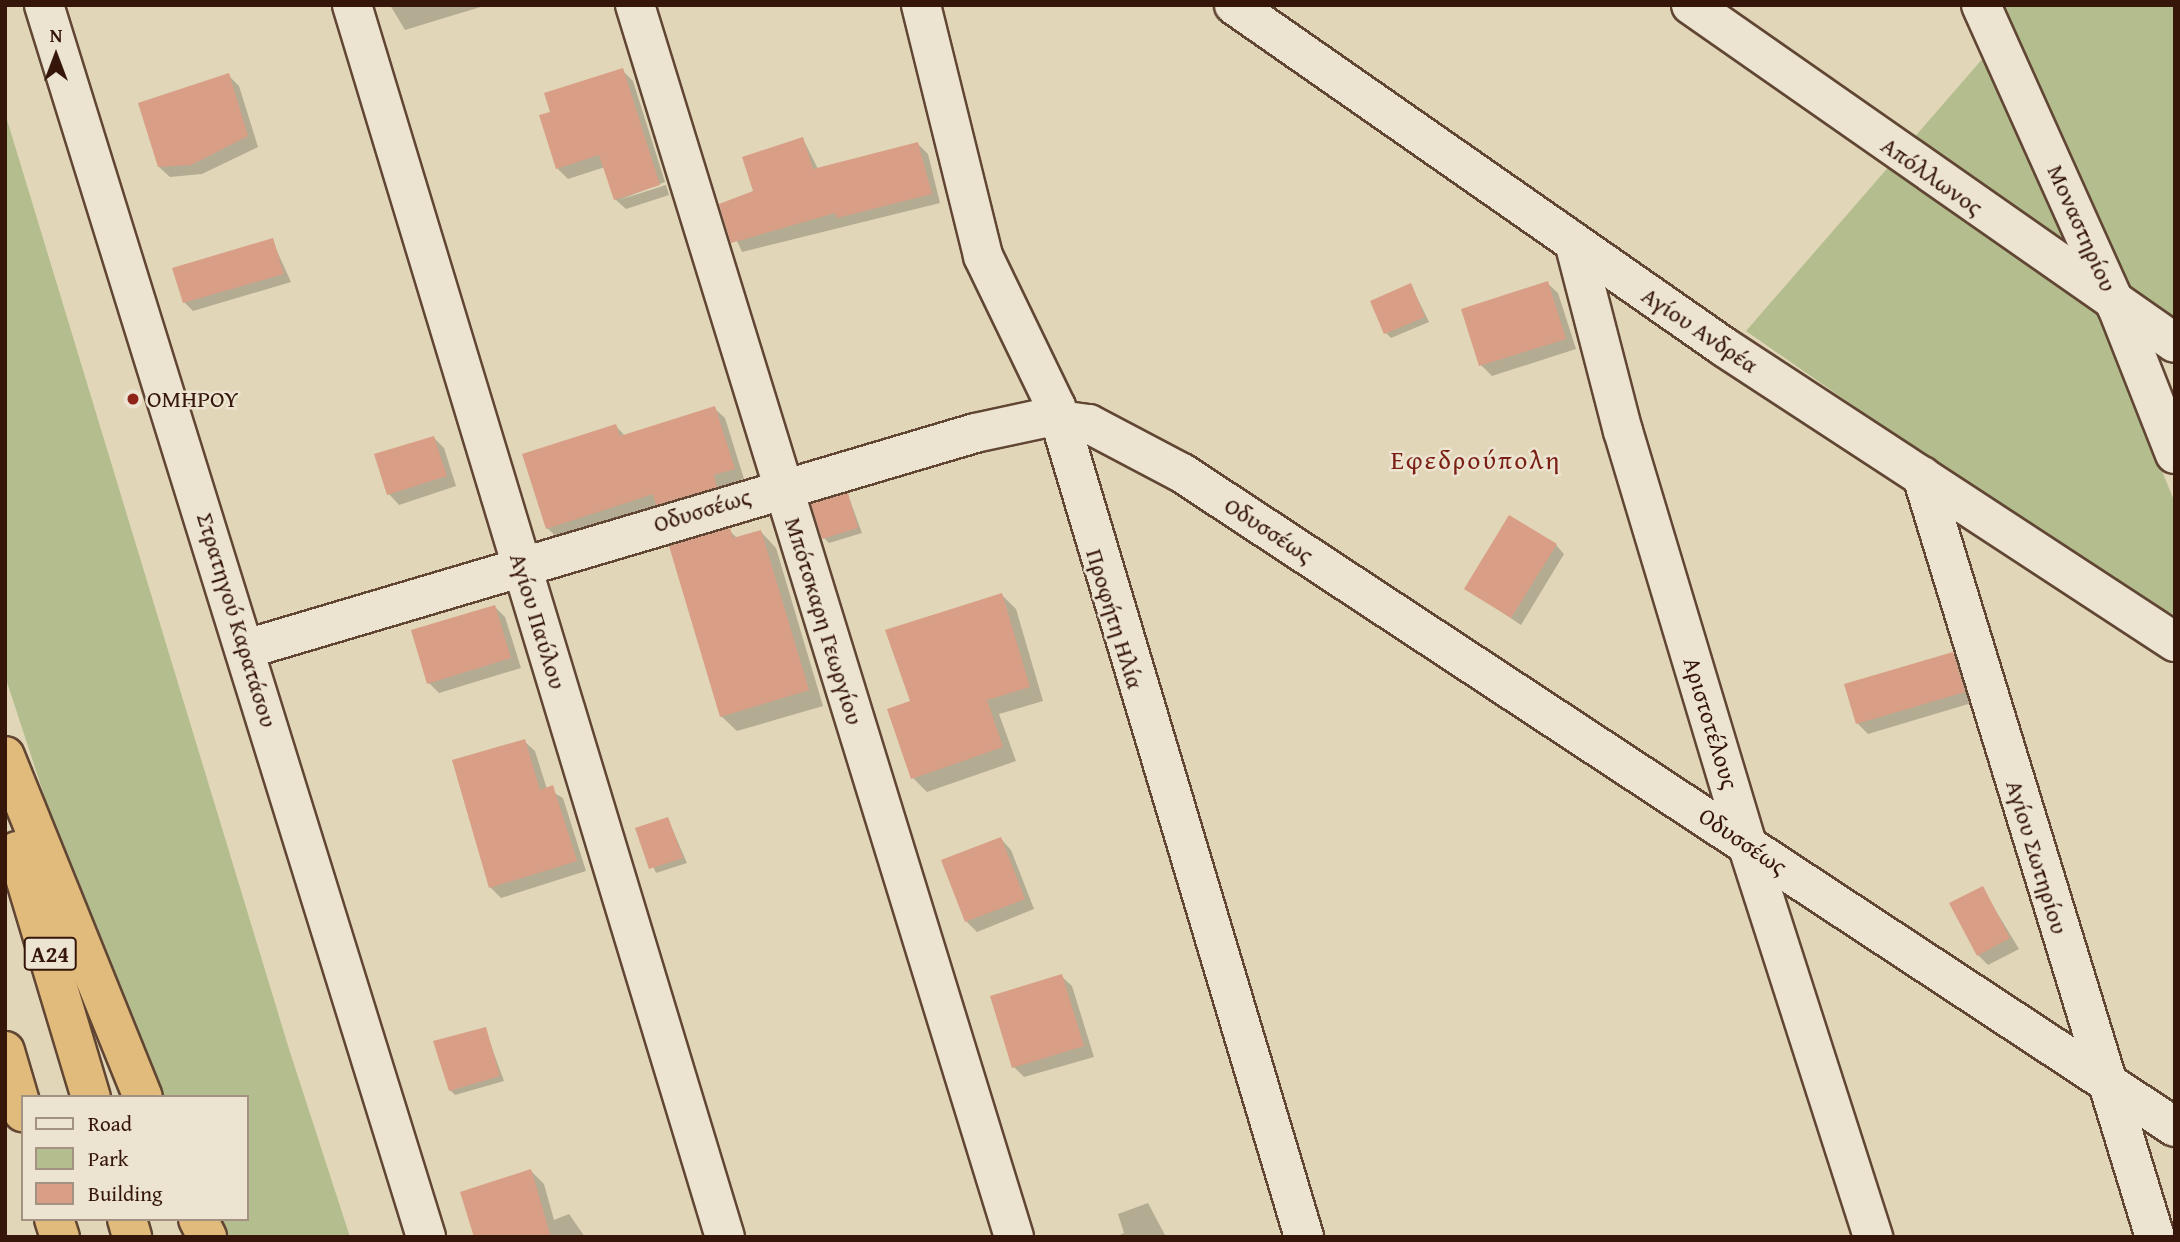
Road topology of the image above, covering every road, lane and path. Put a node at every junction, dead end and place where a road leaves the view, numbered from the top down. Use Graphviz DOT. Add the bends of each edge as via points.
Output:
graph roads {
  1 [pos="44,5"];
  2 [pos="352,5"];
  3 [pos="635,5"];
  4 [pos="921,5"];
  5 [pos="1234,5"];
  6 [pos="1690,5"];
  7 [pos="1981,5"];
  8 [pos="1575,246"];
  9 [pos="2117,307"];
  10 [pos="2175,343"];
  11 [pos="1059,418"];
  12 [pos="2175,454"];
  13 [pos="1922,476"];
  14 [pos="783,485"];
  15 [pos="522,567"];
  16 [pos="2175,642"];
  17 [pos="246,649"];
  18 [pos="5,756"];
  19 [pos="5,813"];
  20 [pos="1747,844"];
  21 [pos="5,1051"];
  22 [pos="2103,1076"];
  23 [pos="90,1095"];
  24 [pos="142,1095"];
  25 [pos="21,1105"];
  26 [pos="2175,1127"];
  27 [pos="199,1221"];
  28 [pos="207,1237"];
  29 [pos="426,1237"];
  30 [pos="725,1237"];
  31 [pos="1014,1237"];
  32 [pos="1304,1237"];
  33 [pos="1873,1237"];
  34 [pos="2155,1237"];
  1 -- 17 [label="street, Στρατηγού Καρατάσου"];
  2 -- 15 [label="street, Αγίου Παύλου"];
  3 -- 14 [label="street, Μπότσκαρη Γεωργίου"];
  4 -- 11 [label="street, Προφήτη Ηλία" via="991,278"];
  5 -- 8 [label="street, Αγίου Ανδρέα"];
  6 -- 9 [label="street, Απόλλωνος"];
  7 -- 9 [label="street, Μοναστηρίου"];
  8 -- 13 [label="street, Αγίου Ανδρέα"];
  8 -- 20 [label="street, Αριστοτέλους" via="1623,431"];
  9 -- 10 [label="street, Απόλλωνος"];
  9 -- 12 [label="street, Μοναστηρίου"];
  11 -- 14 [label="street, Οδυσσέως" via="1015,423"];
  11 -- 20 [label="street, Οδυσσέως" via="1108,431 1171,466"];
  11 -- 32 [label="street, Προφήτη Ηλία"];
  13 -- 16 [label="street, Αγίου Ανδρέα"];
  13 -- 22 [label="street, Αγίου Σωτηρίου"];
  14 -- 15 [label="street, Οδυσσέως"];
  14 -- 31 [label="street, Μπότσκαρη Γεωργίου"];
  15 -- 17 [label="street, Οδυσσέως"];
  15 -- 30 [label="street, Αγίου Παύλου"];
  17 -- 29 [label="street, Στρατηγού Καρατάσου"];
  18 -- 24 [label="highway"];
  19 -- 23 [label="highway, Α24"];
  20 -- 22 [label="street, Οδυσσέως"];
  20 -- 33 [label="street, Αριστοτέλους"];
  21 -- 25 [label="highway"];
  22 -- 26 [label="street, Οδυσσέως"];
  22 -- 34 [label="street, Αγίου Σωτηρίου"];
  27 -- 28 [label="highway"];
}
